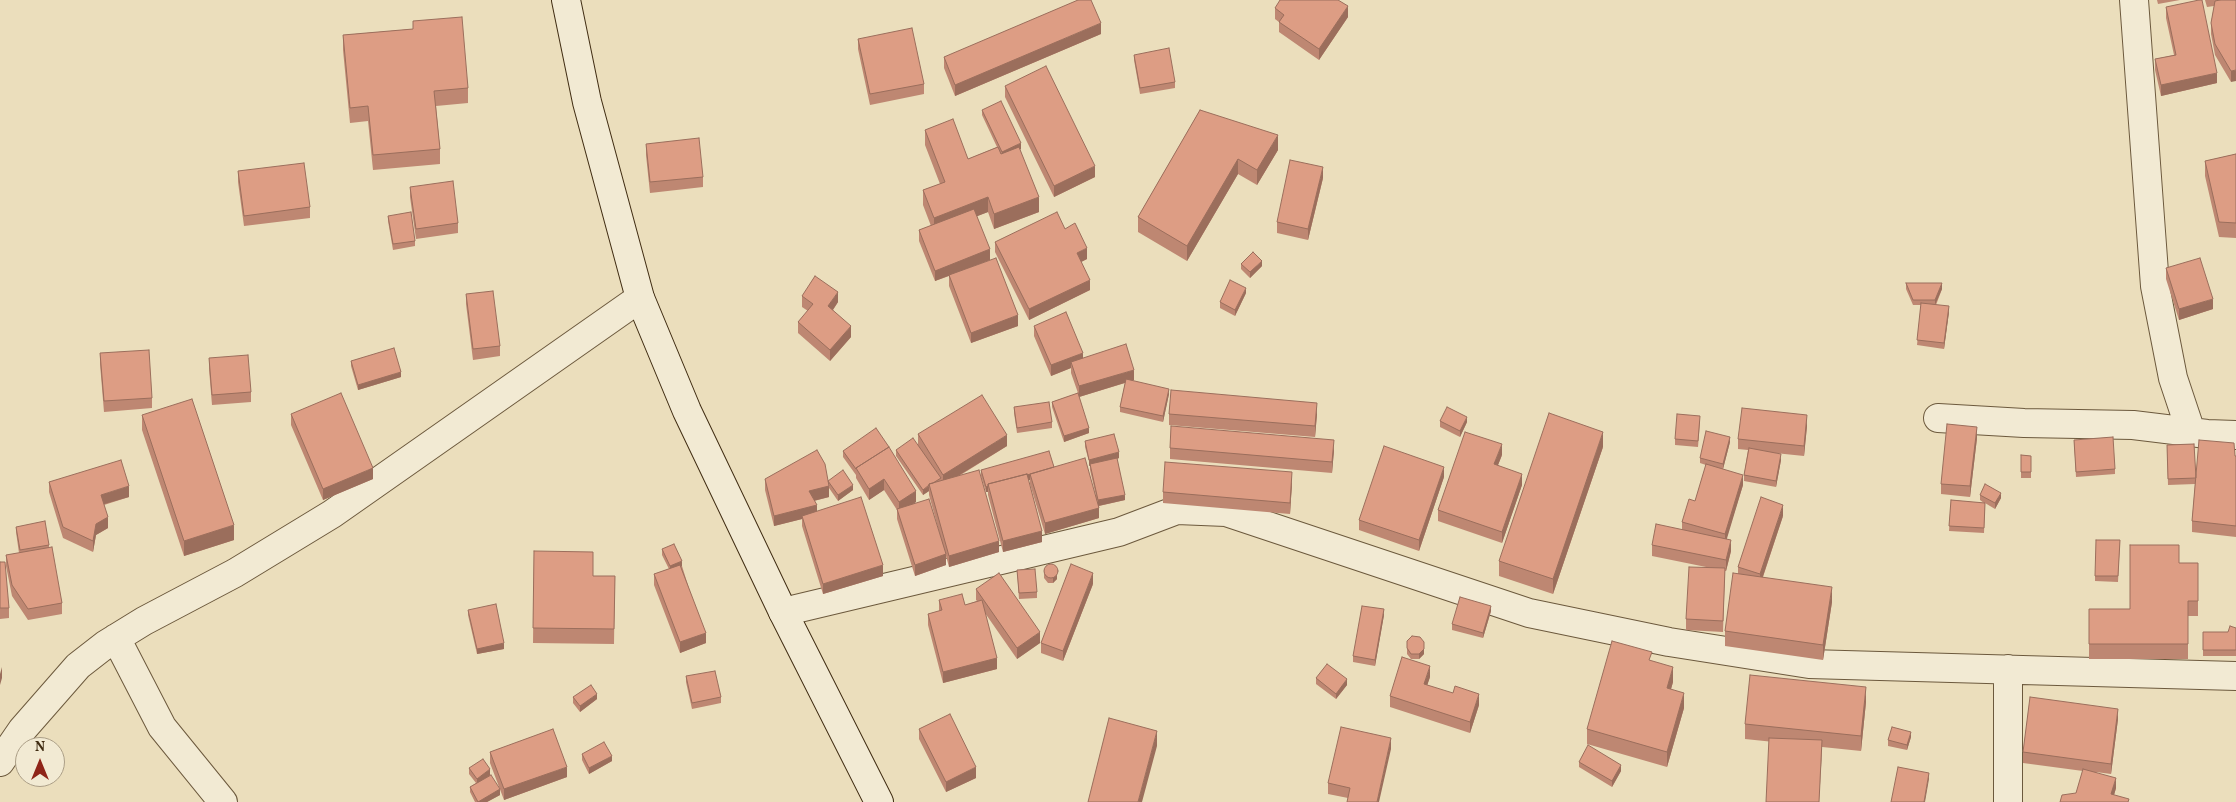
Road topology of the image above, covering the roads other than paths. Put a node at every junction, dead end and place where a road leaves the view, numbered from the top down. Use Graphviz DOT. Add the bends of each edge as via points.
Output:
graph roads {
  1 [pos="566,0"];
  2 [pos="2134,0"];
  3 [pos="640,298"];
  4 [pos="1938,418"];
  5 [pos="2191,432"];
  6 [pos="2236,435"];
  7 [pos="783,612"];
  8 [pos="116,638"];
  9 [pos="2008,669"];
  10 [pos="2236,676"];
  11 [pos="0,762"];
  12 [pos="223,802"];
  13 [pos="879,802"];
  14 [pos="2008,802"];
  1 -- 3 [label="street" via="587,102"];
  2 -- 5 [label="street" via="2155,286 2173,378"];
  3 -- 7 [label="street" via="688,411"];
  3 -- 8 [label="street" via="332,514 235,573"];
  4 -- 5 [label="street" via="2133,425"];
  5 -- 6 [label="street"];
  7 -- 9 [label="street" via="1119,532 1177,510 1226,512 1529,613 1669,642 1809,664"];
  7 -- 13 [label="street"];
  8 -- 11 [label="street" via="78,666 22,730"];
  8 -- 12 [label="street" via="162,727"];
  9 -- 10 [label="street"];
  9 -- 14 [label="street"];
}
